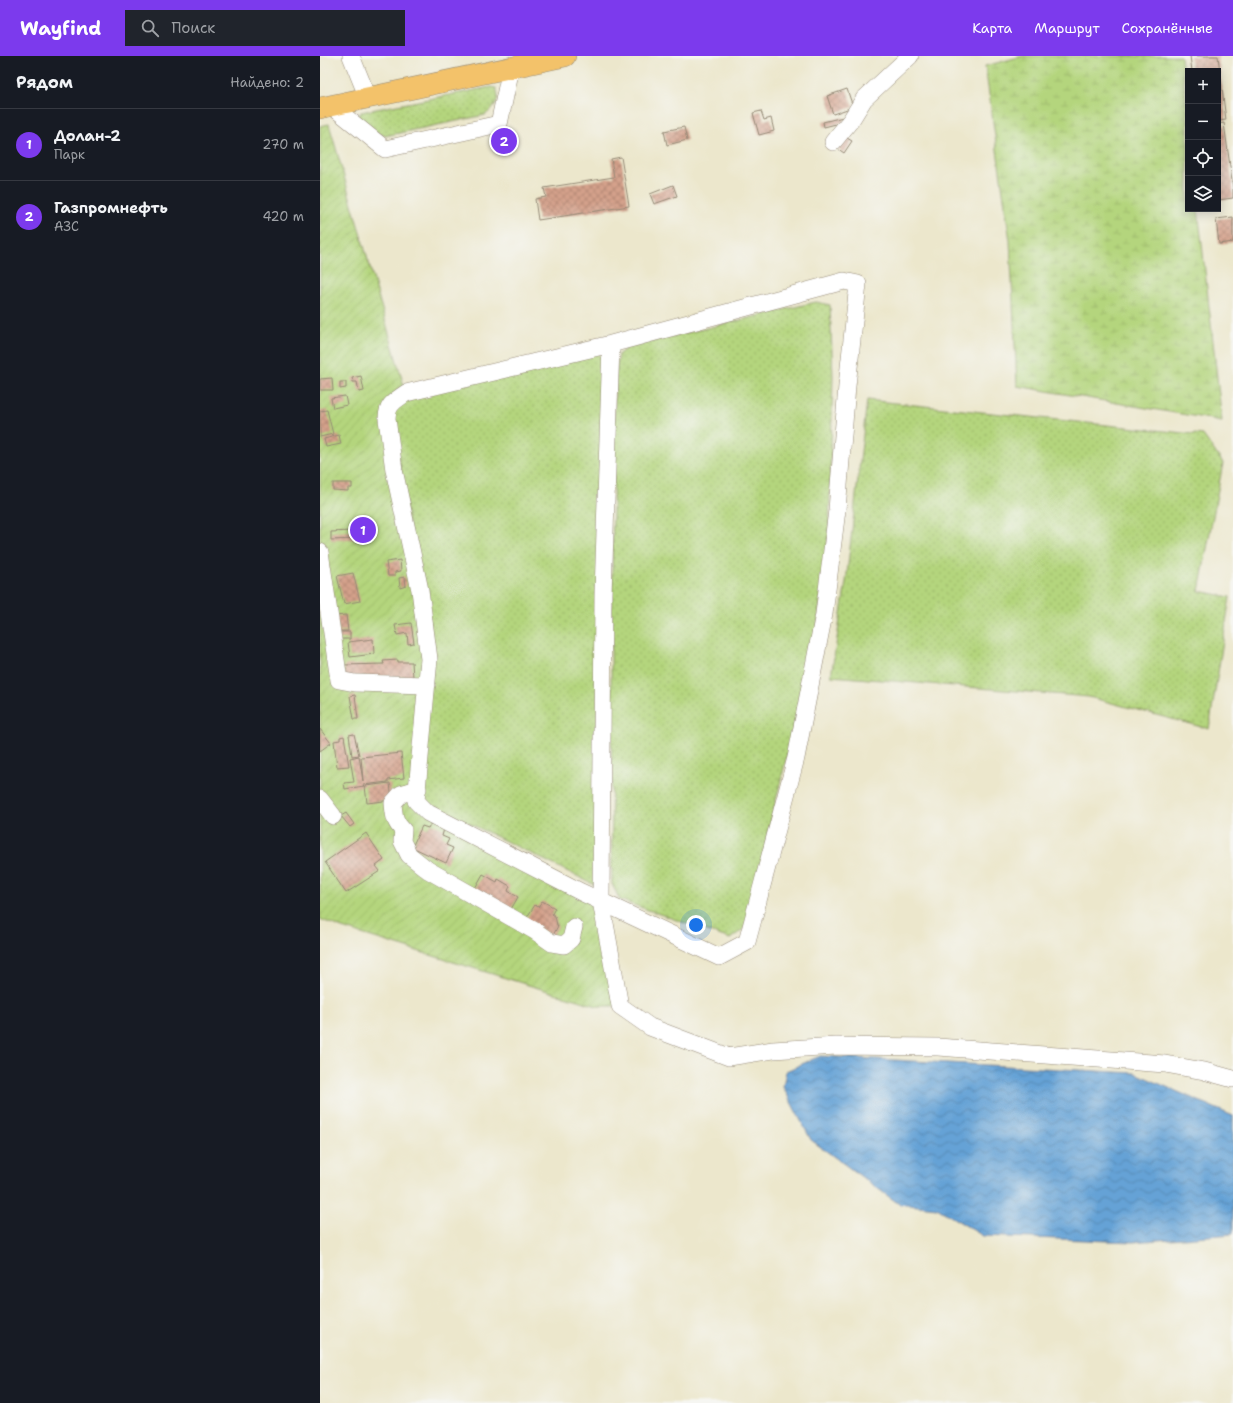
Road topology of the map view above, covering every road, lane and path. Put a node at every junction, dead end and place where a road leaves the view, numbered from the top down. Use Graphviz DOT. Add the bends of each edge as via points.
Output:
graph roads {
  1 [pos="351,56"];
  2 [pos="565,56"];
  3 [pos="910,56"];
  4 [pos="512,68"];
  5 [pos="368,98"];
  6 [pos="326,107"];
  7 [pos="833,142"];
  8 [pos="611,344"];
  9 [pos="320,552"];
  10 [pos="427,685"];
  11 [pos="418,789"];
  12 [pos="320,799"];
  13 [pos="334,816"];
  14 [pos="601,902"];
  15 [pos="574,927"];
  16 [pos="1233,1079"];
  1 -- 5 [label="street"];
  2 -- 4 [label="main road"];
  3 -- 7 [label="street" via="864,99"];
  4 -- 5 [label="main road"];
  4 -- 6 [label="street" via="499,124 385,149"];
  5 -- 6 [label="main road"];
  8 -- 10 [label="street" via="406,392 387,410 394,470 420,590 429,659"];
  8 -- 14 [label="street" via="603,594"];
  8 -- 14 [label="street" via="844,281 858,284 837,510 824,614 796,758 747,942 720,957"];
  9 -- 10 [label="street" via="339,680 355,683"];
  10 -- 11 [label="street"];
  11 -- 14 [label="street" via="416,801 428,813"];
  11 -- 15 [label="street" via="402,794 393,803 394,817 403,830 402,841 409,855 428,870 552,943 564,945 571,939"];
  12 -- 13 [label="street"];
  14 -- 16 [label="street" via="620,1006 650,1027 729,1057 773,1050 836,1046 938,1047 1165,1064"];
}
